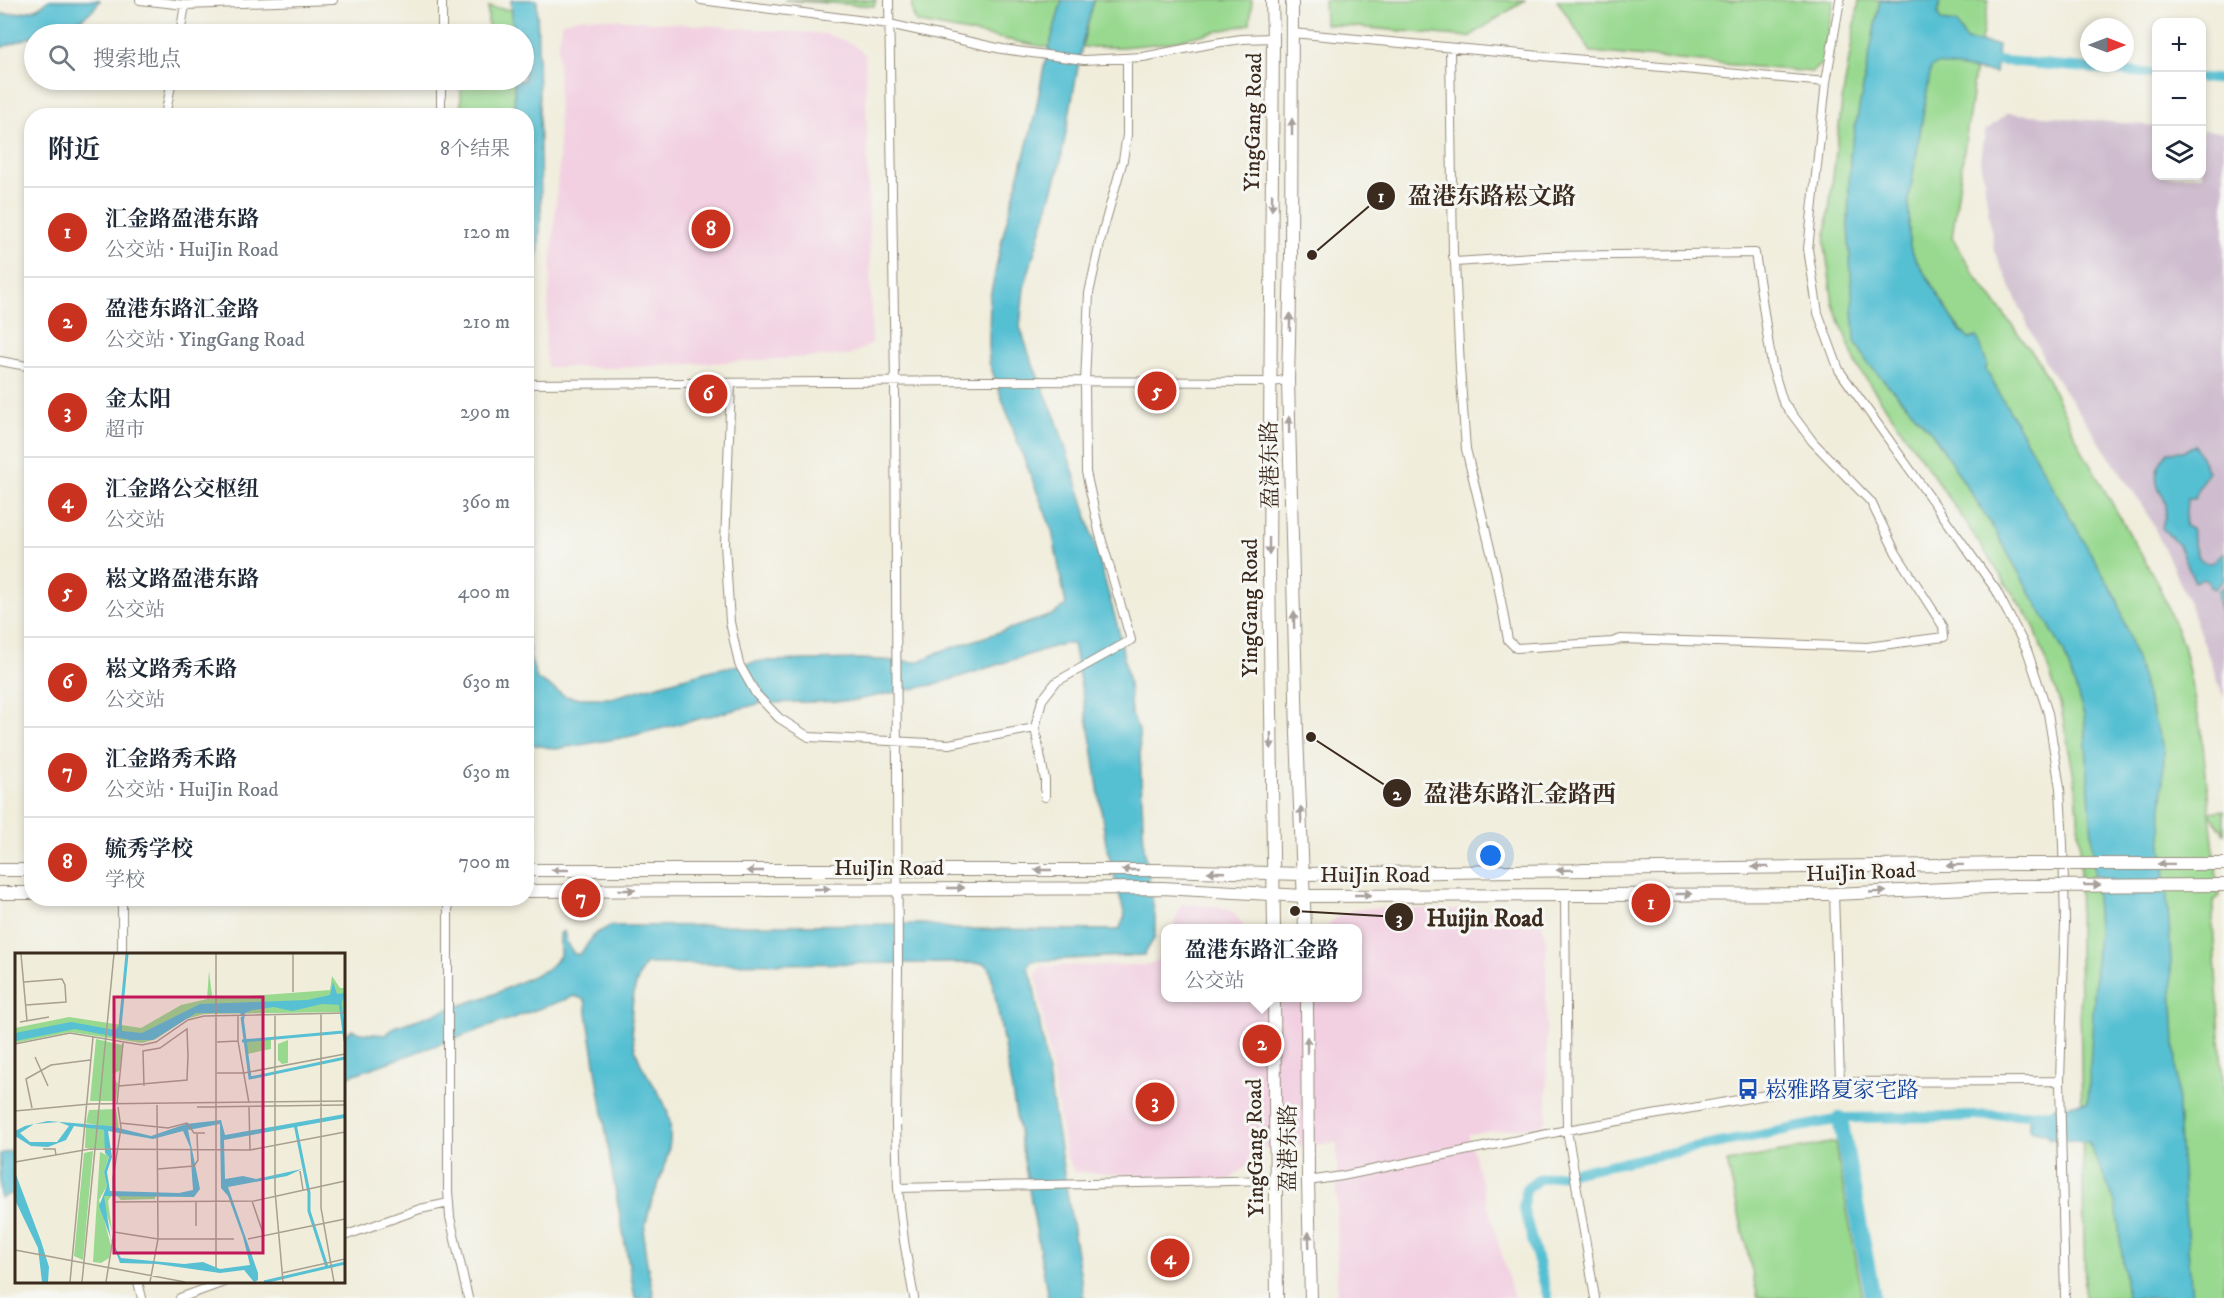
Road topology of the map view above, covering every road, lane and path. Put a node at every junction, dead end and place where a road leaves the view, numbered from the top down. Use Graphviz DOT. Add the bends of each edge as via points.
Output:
graph roads {
  1 [pos="140,0"];
  2 [pos="333,0"];
  3 [pos="442,0"];
  4 [pos="701,0"];
  5 [pos="889,0"];
  6 [pos="1272,0"];
  7 [pos="1292,0"];
  8 [pos="1840,0"];
  9 [pos="185,4"];
  10 [pos="182,24"];
  11 [pos="442,24"];
  12 [pos="889,24"];
  13 [pos="1292,33"];
  14 [pos="1273,38"];
  15 [pos="1450,49"];
  16 [pos="1127,58"];
  17 [pos="1826,82"];
  18 [pos="170,90"];
  19 [pos="441,90"];
  20 [pos="167,108"];
  21 [pos="441,108"];
  22 [pos="1455,262"];
  23 [pos="0,361"];
  24 [pos="24,366"];
  25 [pos="1288,380"];
  26 [pos="1086,381"];
  27 [pos="1270,382"];
  28 [pos="731,383"];
  29 [pos="895,383"];
  30 [pos="534,384"];
  31 [pos="1035,728"];
  32 [pos="897,742"];
  33 [pos="1045,797"];
  34 [pos="2224,864"];
  35 [pos="0,870"];
  36 [pos="24,870"];
  37 [pos="534,870"];
  38 [pos="897,871"];
  39 [pos="1273,873"];
  40 [pos="1303,874"];
  41 [pos="2224,885"];
  42 [pos="897,888"];
  43 [pos="534,891"];
  44 [pos="0,893"];
  45 [pos="24,893"];
  46 [pos="1274,894"];
  47 [pos="1565,894"];
  48 [pos="1834,894"];
  49 [pos="1304,896"];
  50 [pos="122,906"];
  51 [pos="448,906"];
  52 [pos="1274,924"];
  53 [pos="1305,924"];
  54 [pos="122,953"];
  55 [pos="1274,1002"];
  56 [pos="1307,1002"];
  57 [pos="2060,1081"];
  58 [pos="1840,1082"];
  59 [pos="1567,1130"];
  60 [pos="1276,1180"];
  61 [pos="1308,1181"];
  62 [pos="898,1188"];
  63 [pos="449,1203"];
  64 [pos="345,1236"];
  65 [pos="138,1283"];
  66 [pos="219,1283"];
  67 [pos="142,1298"];
  68 [pos="180,1298"];
  69 [pos="468,1298"];
  70 [pos="914,1298"];
  71 [pos="1276,1298"];
  72 [pos="1311,1298"];
  73 [pos="1595,1298"];
  74 [pos="2065,1298"];
  1 -- 9 [label="street"];
  2 -- 9 [label="street"];
  3 -- 11 [label="street"];
  4 -- 12 [label="street"];
  5 -- 12 [label="street"];
  6 -- 14 [label="main road, YingGang Road"];
  7 -- 13 [label="main road, 盈港东路"];
  8 -- 17 [label="street"];
  9 -- 10 [label="street"];
  12 -- 16 [label="street" via="1041,56"];
  12 -- 29 [label="street"];
  13 -- 15 [label="street"];
  25 -- 13 [label="main road, 盈港东路, one-way"];
  14 -- 16 [label="street" via="1242,39"];
  14 -- 27 [label="main road, YingGang Road, one-way"];
  15 -- 17 [label="street"];
  15 -- 22 [label="street"];
  16 -- 26 [label="street" via="1127,135 1089,293"];
  17 -- 57 [label="street" via="1808,249 1818,313 1839,370 1996,590 2027,650 2048,714 2060,788 2063,845"];
  18 -- 20 [label="street"];
  19 -- 21 [label="street"];
  22 -- 22 [label="street" via="1466,450 1508,640 1516,648 1621,639 1867,647 1944,637 1942,626 1896,554 1871,502 1813,442 1784,402 1773,366 1755,254 1548,256"];
  23 -- 24 [label="street"];
  25 -- 27 [label="street"];
  40 -- 25 [label="main road, 盈港东路, one-way"];
  26 -- 27 [label="street"];
  26 -- 29 [label="street"];
  26 -- 31 [label="street" via="1086,472 1131,640 1056,682 1042,700"];
  27 -- 39 [label="main road, YingGang Road, one-way"];
  28 -- 29 [label="street"];
  28 -- 30 [label="street"];
  28 -- 32 [label="street" via="725,544 730,622 739,664 756,694 779,718 809,737"];
  29 -- 32 [label="street"];
  31 -- 32 [label="street" via="949,744"];
  31 -- 33 [label="street"];
  32 -- 38 [label="street"];
  34 -- 40 [label="main road, HuiJin Road, one-way, bridge"];
  35 -- 36 [label="main road"];
  38 -- 37 [label="main road, HuiJin Road, one-way"];
  39 -- 38 [label="main road, HuiJin Road, one-way"];
  38 -- 42 [label="street"];
  39 -- 40 [label="main road, HuiJin Road"];
  39 -- 46 [label="main road, YingGang Road"];
  40 -- 49 [label="main road, 盈港东路"];
  48 -- 41 [label="main road, HuiJin Road, one-way, bridge" via="2013,886"];
  43 -- 42 [label="main road, HuiJin Road, one-way"];
  42 -- 46 [label="main road, HuiJin Road, one-way" via="1162,888"];
  42 -- 62 [label="street"];
  44 -- 45 [label="main road"];
  46 -- 49 [label="main road, HuiJin Road"];
  46 -- 52 [label="main road, YingGang Road"];
  47 -- 48 [label="main road, HuiJin Road, one-way"];
  49 -- 47 [label="main road, HuiJin Road, one-way"];
  47 -- 59 [label="street"];
  48 -- 58 [label="street"];
  49 -- 53 [label="main road, 盈港东路"];
  50 -- 54 [label="street"];
  51 -- 63 [label="street"];
  55 -- 60 [label="main road, YingGang Road"];
  61 -- 56 [label="main road, 盈港东路, one-way"];
  57 -- 58 [label="street"];
  57 -- 74 [label="street"];
  58 -- 59 [label="street"];
  59 -- 61 [label="street"];
  59 -- 73 [label="street"];
  60 -- 62 [label="street"];
  60 -- 71 [label="main road, YingGang Road"];
  72 -- 61 [label="main road, 盈港东路, one-way"];
  62 -- 70 [label="street"];
  63 -- 64 [label="street"];
  63 -- 69 [label="street"];
  65 -- 67 [label="street"];
  66 -- 68 [label="street"];
}
